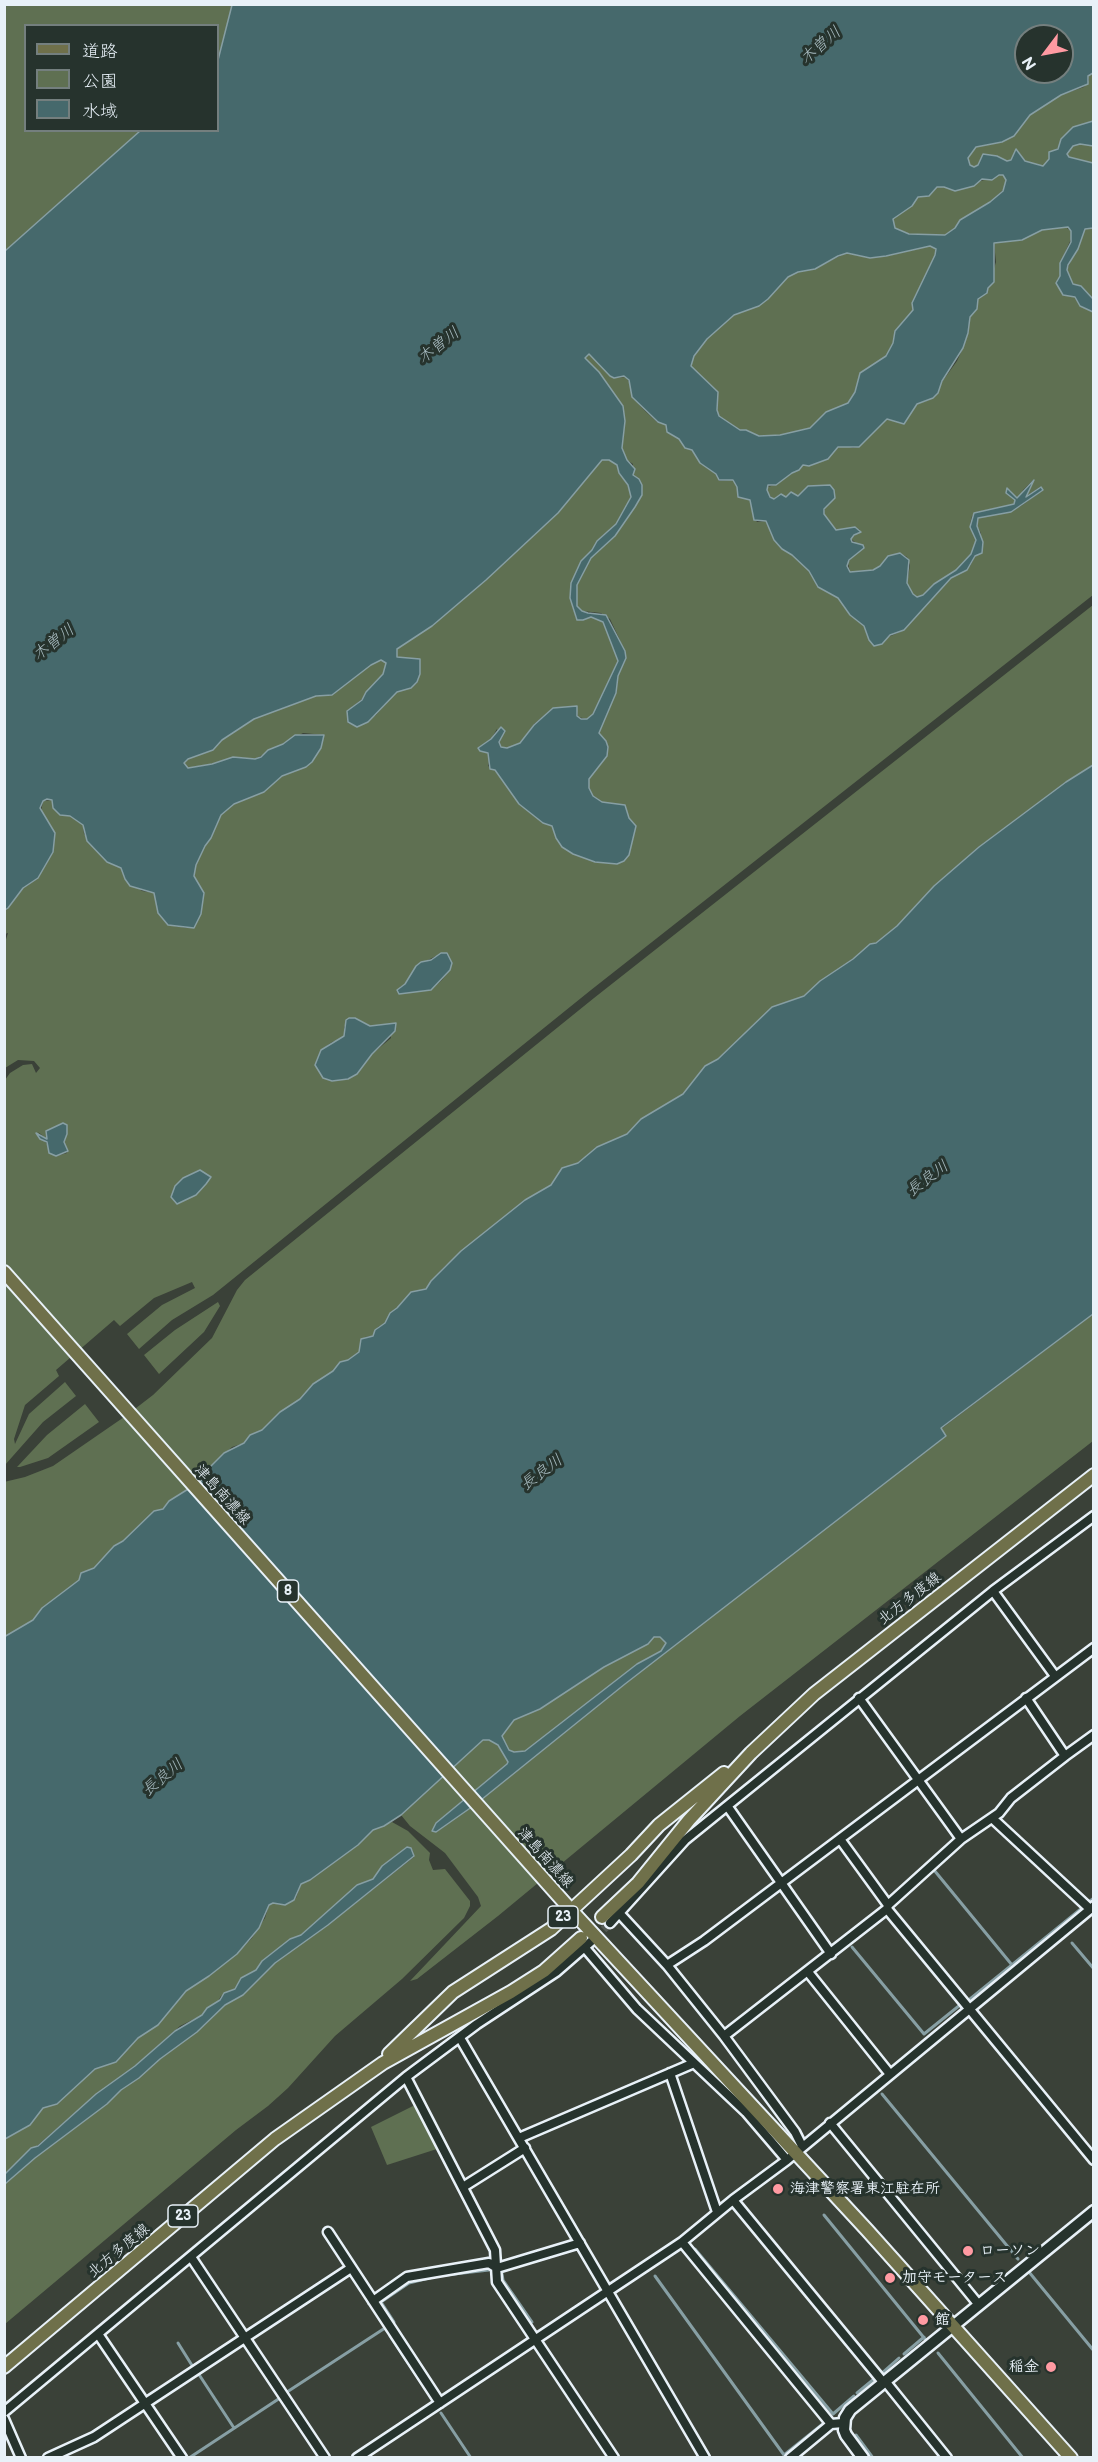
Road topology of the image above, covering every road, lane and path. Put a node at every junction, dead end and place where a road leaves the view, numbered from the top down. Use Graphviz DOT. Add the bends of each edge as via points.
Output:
graph roads {
  1 [pos="4,1272"];
  2 [pos="1094,1475"];
  3 [pos="1094,1516"];
  4 [pos="993,1592"];
  5 [pos="1094,1648"];
  6 [pos="1055,1676"];
  7 [pos="859,1698"];
  8 [pos="1026,1698"];
  9 [pos="1094,1735"];
  10 [pos="751,1752"];
  11 [pos="1065,1756"];
  12 [pos="918,1780"];
  13 [pos="728,1807"];
  14 [pos="992,1818"];
  15 [pos="840,1839"];
  16 [pos="961,1839"];
  17 [pos="781,1883"];
  18 [pos="887,1907"];
  19 [pos="1092,1907"];
  20 [pos="571,1910"];
  21 [pos="620,1914"];
  22 [pos="606,1920"];
  23 [pos="595,1938"];
  24 [pos="583,1943"];
  25 [pos="831,1954"];
  26 [pos="667,1965"];
  27 [pos="808,1972"];
  28 [pos="969,2007"];
  29 [pos="724,2036"];
  30 [pos="460,2038"];
  31 [pos="694,2063"];
  32 [pos="368,2073"];
  33 [pos="670,2073"];
  34 [pos="890,2073"];
  35 [pos="406,2077"];
  36 [pos="830,2123"];
  37 [pos="519,2138"];
  38 [pos="525,2148"];
  39 [pos="795,2153"];
  40 [pos="1094,2160"];
  41 [pos="463,2187"];
  42 [pos="733,2200"];
  43 [pos="1094,2211"];
  44 [pos="717,2212"];
  45 [pos="328,2232"];
  46 [pos="682,2242"];
  47 [pos="580,2243"];
  48 [pos="191,2257"];
  49 [pos="351,2268"];
  50 [pos="497,2268"];
  51 [pos="608,2290"];
  52 [pos="373,2301"];
  53 [pos="978,2305"];
  54 [pos="954,2326"];
  55 [pos="98,2334"];
  56 [pos="246,2338"];
  57 [pos="536,2339"];
  58 [pos="4,2367"];
  59 [pos="884,2381"];
  60 [pos="146,2402"];
  61 [pos="440,2403"];
  62 [pos="4,2412"];
  63 [pos="4,2419"];
  64 [pos="843,2423"];
  65 [pos="831,2424"];
  66 [pos="21,2457"];
  67 [pos="48,2457"];
  68 [pos="182,2457"];
  69 [pos="325,2457"];
  70 [pos="357,2457"];
  71 [pos="614,2457"];
  72 [pos="705,2457"];
  73 [pos="790,2457"];
  74 [pos="863,2457"];
  75 [pos="947,2457"];
  76 [pos="1071,2457"];
  1 -- 20 [label="main road, 津島南濃線 / 8"];
  2 -- 10 [label="main road, 北方多度線 / 23" via="814,1694"];
  3 -- 4 [label="street"];
  4 -- 6 [label="street"];
  4 -- 7 [label="street"];
  5 -- 6 [label="street"];
  6 -- 8 [label="street"];
  7 -- 12 [label="street"];
  7 -- 13 [label="street"];
  8 -- 11 [label="street"];
  8 -- 12 [label="street"];
  9 -- 11 [label="street"];
  10 -- 20 [label="main road, 23" via="659,1825"];
  10 -- 22 [label="main road"];
  11 -- 14 [label="street"];
  12 -- 15 [label="street"];
  12 -- 16 [label="street"];
  13 -- 17 [label="street"];
  13 -- 21 [label="street" via="685,1840"];
  14 -- 16 [label="street"];
  14 -- 19 [label="street"];
  15 -- 17 [label="street"];
  15 -- 18 [label="street"];
  16 -- 18 [label="street"];
  17 -- 25 [label="street"];
  17 -- 26 [label="street"];
  18 -- 25 [label="street"];
  18 -- 28 [label="street"];
  19 -- 28 [label="street"];
  20 -- 32 [label="main road, 23" via="551,1929 453,1992"];
  20 -- 39 [label="main road, 津島南濃線 / 8"];
  21 -- 22 [label="street"];
  21 -- 26 [label="street"];
  23 -- 24 [label="street"];
  24 -- 30 [label="street" via="556,1972"];
  24 -- 31 [label="street" via="637,2009"];
  24 -- 32 [label="main road" via="511,1992"];
  25 -- 27 [label="street"];
  26 -- 29 [label="street"];
  27 -- 29 [label="street"];
  27 -- 34 [label="street"];
  28 -- 34 [label="street"];
  28 -- 40 [label="street"];
  29 -- 39 [label="street" via="795,2132"];
  30 -- 35 [label="street"];
  30 -- 37 [label="street"];
  31 -- 33 [label="street"];
  31 -- 39 [label="street"];
  32 -- 58 [label="main road, 北方多度線 / 23" via="275,2139"];
  33 -- 37 [label="street"];
  33 -- 44 [label="street"];
  34 -- 36 [label="street"];
  35 -- 41 [label="street"];
  35 -- 48 [label="street"];
  36 -- 39 [label="street"];
  36 -- 53 [label="street"];
  37 -- 38 [label="street"];
  38 -- 41 [label="street"];
  38 -- 47 [label="street"];
  39 -- 42 [label="street"];
  39 -- 54 [label="main road, 津島南濃線 / 8"];
  41 -- 50 [label="street" via="495,2250"];
  42 -- 44 [label="street"];
  42 -- 59 [label="street"];
  43 -- 53 [label="street"];
  44 -- 46 [label="street"];
  45 -- 49 [label="street"];
  46 -- 51 [label="street"];
  46 -- 65 [label="street"];
  47 -- 50 [label="street"];
  47 -- 51 [label="street"];
  48 -- 55 [label="street"];
  48 -- 56 [label="street"];
  49 -- 52 [label="street"];
  49 -- 56 [label="street"];
  50 -- 52 [label="street" via="489,2263 407,2277"];
  50 -- 57 [label="street" via="497,2282"];
  51 -- 57 [label="street"];
  51 -- 72 [label="street"];
  52 -- 61 [label="street"];
  53 -- 54 [label="street"];
  54 -- 59 [label="street"];
  54 -- 76 [label="main road, 津島南濃線 / 8"];
  55 -- 60 [label="street"];
  55 -- 62 [label="street"];
  56 -- 60 [label="street"];
  56 -- 69 [label="street"];
  57 -- 61 [label="street"];
  57 -- 71 [label="street"];
  59 -- 64 [label="street" via="850,2410"];
  59 -- 75 [label="street"];
  60 -- 67 [label="street" via="94,2437"];
  60 -- 68 [label="street"];
  61 -- 70 [label="street"];
  63 -- 66 [label="street"];
  64 -- 65 [label="street"];
  64 -- 74 [label="street" via="846,2435"];
  65 -- 73 [label="street"];
}
